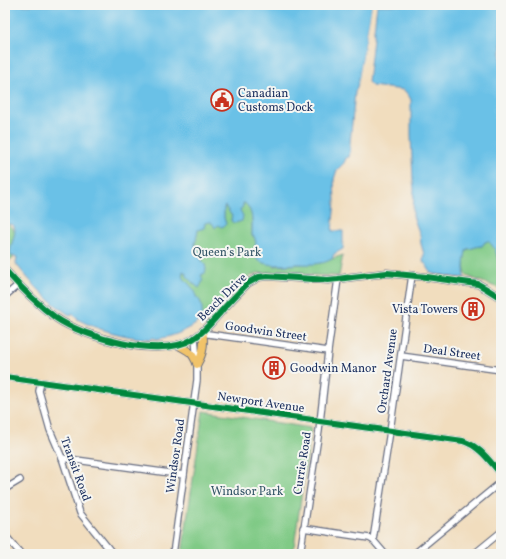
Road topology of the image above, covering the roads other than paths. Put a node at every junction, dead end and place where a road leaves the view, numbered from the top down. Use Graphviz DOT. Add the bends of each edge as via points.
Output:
graph roads {
  1 [pos="5,270"];
  2 [pos="412,275"];
  3 [pos="338,279"];
  4 [pos="18,285"];
  5 [pos="5,296"];
  6 [pos="501,298"];
  7 [pos="202,331"];
  8 [pos="196,337"];
  9 [pos="178,345"];
  10 [pos="328,351"];
  11 [pos="401,356"];
  12 [pos="197,364"];
  13 [pos="501,370"];
  14 [pos="5,377"];
  15 [pos="41,382"];
  16 [pos="194,403"];
  17 [pos="320,421"];
  18 [pos="390,431"];
  19 [pos="62,458"];
  20 [pos="501,474"];
  21 [pos="184,475"];
  22 [pos="20,480"];
  23 [pos="501,482"];
  24 [pos="5,489"];
  25 [pos="304,528"];
  26 [pos="501,532"];
  27 [pos="5,535"];
  28 [pos="373,540"];
  29 [pos="21,554"];
  30 [pos="113,554"];
  31 [pos="173,554"];
  32 [pos="300,554"];
  33 [pos="385,554"];
  34 [pos="414,554"];
  35 [pos="474,554"];
  1 -- 4 [label="main road, Beach Drive"];
  2 -- 3 [label="main road, Beach Drive" via="387,274"];
  2 -- 6 [label="main road, Beach Drive" via="478,284"];
  2 -- 11 [label="street, Orchard Avenue"];
  3 -- 7 [label="main road, Beach Drive" via="263,276 248,283"];
  3 -- 10 [label="street, Currie Road"];
  4 -- 5 [label="street"];
  4 -- 9 [label="main road, Beach Drive" via="53,315 85,332 120,343 141,346"];
  7 -- 8 [label="main road, Beach Drive"];
  7 -- 10 [label="street, Goodwin Street" via="208,334"];
  7 -- 12 [label="main road" via="202,356"];
  8 -- 9 [label="main road, Beach Drive"];
  8 -- 12 [label="street, Windsor Road"];
  9 -- 12 [label="main road" via="190,352"];
  10 -- 17 [label="street, Currie Road"];
  11 -- 13 [label="street, Deal Street"];
  11 -- 18 [label="street, Orchard Avenue"];
  12 -- 16 [label="street, Windsor Road"];
  14 -- 15 [label="street, Newport Avenue"];
  15 -- 16 [label="street, Newport Avenue"];
  15 -- 19 [label="street, Transit Road" via="39,390 42,403"];
  16 -- 17 [label="street, Newport Avenue"];
  16 -- 21 [label="street, Windsor Road"];
  17 -- 18 [label="street, Newport Avenue"];
  17 -- 25 [label="street, Currie Road"];
  18 -- 20 [label="street, Newport Avenue" via="471,444 480,450"];
  18 -- 28 [label="street, Orchard Avenue"];
  19 -- 21 [label="street"];
  19 -- 30 [label="street, Transit Road" via="80,513"];
  21 -- 31 [label="street, Windsor Road"];
  22 -- 24 [label="street"];
  23 -- 34 [label="street"];
  25 -- 28 [label="street"];
  25 -- 32 [label="street, Currie Road"];
  26 -- 35 [label="street"];
  27 -- 29 [label="street"];
  28 -- 33 [label="street"];
}
